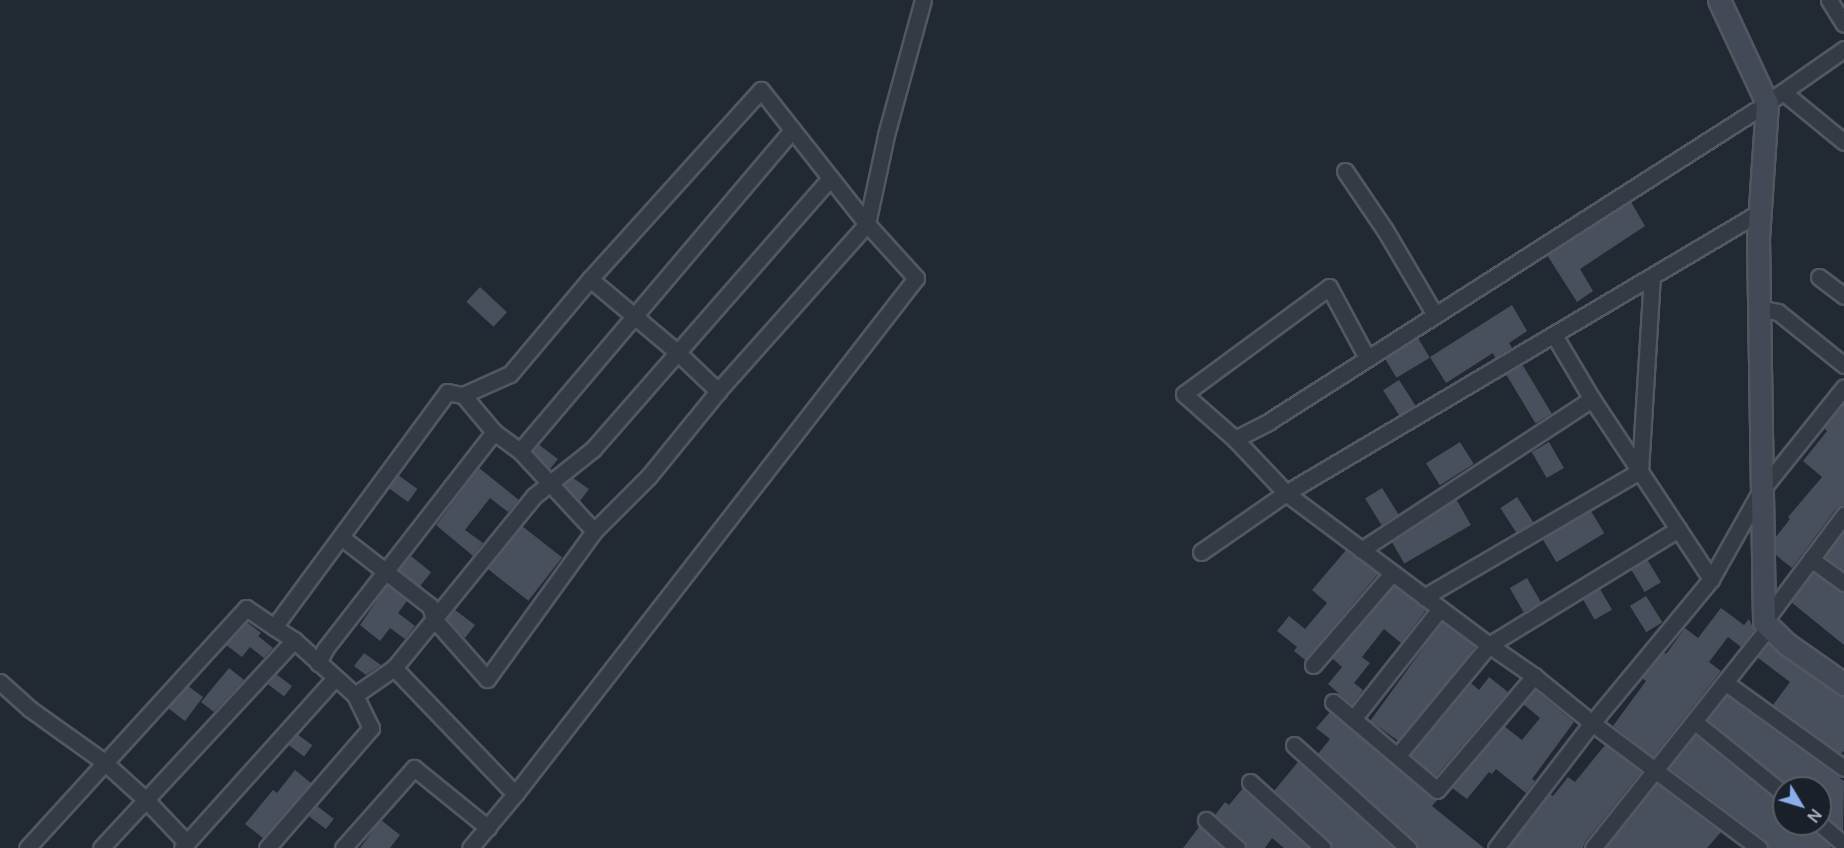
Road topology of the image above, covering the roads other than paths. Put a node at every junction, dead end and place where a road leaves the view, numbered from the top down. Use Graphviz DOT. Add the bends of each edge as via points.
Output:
graph roads {
  1 [pos="923,0"];
  2 [pos="1719,0"];
  3 [pos="1829,0"];
  4 [pos="1844,24"];
  5 [pos="1844,49"];
  6 [pos="1775,97"];
  7 [pos="792,130"];
  8 [pos="1844,142"];
  9 [pos="1344,171"];
  10 [pos="830,178"];
  11 [pos="1760,212"];
  12 [pos="867,224"];
  13 [pos="1652,277"];
  14 [pos="1819,277"];
  15 [pos="590,279"];
  16 [pos="1844,296"];
  17 [pos="1758,308"];
  18 [pos="1435,315"];
  19 [pos="632,316"];
  20 [pos="1554,335"];
  21 [pos="677,352"];
  22 [pos="1367,358"];
  23 [pos="1844,365"];
  24 [pos="1844,387"];
  25 [pos="718,391"];
  26 [pos="463,395"];
  27 [pos="1592,399"];
  28 [pos="494,432"];
  29 [pos="1235,439"];
  30 [pos="519,451"];
  31 [pos="1640,471"];
  32 [pos="549,484"];
  33 [pos="1761,492"];
  34 [pos="1286,493"];
  35 [pos="1844,515"];
  36 [pos="1678,530"];
  37 [pos="594,531"];
  38 [pos="341,537"];
  39 [pos="1361,550"];
  40 [pos="1201,552"];
  41 [pos="1811,559"];
  42 [pos="387,570"];
  43 [pos="1392,573"];
  44 [pos="1711,579"];
  45 [pos="1844,583"];
  46 [pos="1424,597"];
  47 [pos="1440,609"];
  48 [pos="434,619"];
  49 [pos="1767,625"];
  50 [pos="274,627"];
  51 [pos="294,640"];
  52 [pos="1488,645"];
  53 [pos="318,663"];
  54 [pos="1313,665"];
  55 [pos="394,668"];
  56 [pos="1534,676"];
  57 [pos="336,678"];
  58 [pos="0,682"];
  59 [pos="1726,683"];
  60 [pos="1844,684"];
  61 [pos="355,695"];
  62 [pos="1333,702"];
  63 [pos="1353,720"];
  64 [pos="1695,722"];
  65 [pos="1592,723"];
  66 [pos="1294,745"];
  67 [pos="1398,755"];
  68 [pos="104,762"];
  69 [pos="1844,768"];
  70 [pos="1657,771"];
  71 [pos="1250,782"];
  72 [pos="1772,784"];
  73 [pos="515,794"];
  74 [pos="146,800"];
  75 [pos="1206,820"];
  76 [pos="488,828"];
  77 [pos="1832,834"];
  78 [pos="1844,844"];
  79 [pos="185,845"];
  80 [pos="27,848"];
  81 [pos="101,848"];
  82 [pos="267,848"];
  83 [pos="343,848"];
  84 [pos="470,848"];
  85 [pos="1237,848"];
  86 [pos="1323,848"];
  87 [pos="1408,848"];
  88 [pos="1496,848"];
  89 [pos="1593,848"];
  90 [pos="1759,848"];
  1 -- 12 [label="street" via="886,135"];
  2 -- 6 [label="street"];
  3 -- 4 [label="street"];
  5 -- 6 [label="street"];
  6 -- 8 [label="street"];
  6 -- 11 [label="street"];
  6 -- 18 [label="street"];
  7 -- 10 [label="street"];
  7 -- 15 [label="street" via="760,90"];
  7 -- 19 [label="street"];
  9 -- 18 [label="street" via="1385,230"];
  10 -- 12 [label="street"];
  10 -- 21 [label="street"];
  11 -- 13 [label="street"];
  11 -- 17 [label="street"];
  12 -- 25 [label="street"];
  12 -- 73 [label="street" via="916,278"];
  13 -- 20 [label="street"];
  13 -- 31 [label="street"];
  14 -- 16 [label="street"];
  15 -- 19 [label="street"];
  15 -- 26 [label="street" via="510,374"];
  17 -- 23 [label="street" via="1778,312"];
  17 -- 33 [label="street"];
  18 -- 22 [label="street"];
  19 -- 21 [label="street"];
  19 -- 30 [label="street"];
  20 -- 27 [label="street"];
  20 -- 34 [label="street"];
  21 -- 25 [label="street"];
  21 -- 32 [label="street" via="593,449"];
  22 -- 29 [label="street"];
  22 -- 29 [label="street" via="1329,287 1184,394"];
  24 -- 33 [label="street"];
  25 -- 37 [label="street" via="649,476"];
  26 -- 28 [label="street"];
  26 -- 38 [label="street" via="447,392"];
  27 -- 31 [label="street"];
  27 -- 39 [label="street"];
  28 -- 30 [label="street"];
  28 -- 42 [label="street"];
  29 -- 34 [label="street"];
  30 -- 32 [label="street"];
  31 -- 36 [label="street"];
  31 -- 46 [label="street"];
  32 -- 37 [label="street"];
  32 -- 48 [label="street" via="534,496"];
  33 -- 44 [label="street"];
  33 -- 49 [label="street"];
  34 -- 39 [label="street"];
  34 -- 40 [label="street"];
  35 -- 41 [label="street"];
  36 -- 44 [label="street"];
  36 -- 52 [label="street"];
  37 -- 48 [label="street" via="487,679"];
  38 -- 42 [label="street"];
  38 -- 50 [label="street"];
  39 -- 43 [label="street"];
  41 -- 45 [label="street"];
  41 -- 49 [label="street"];
  42 -- 48 [label="street" via="430,606"];
  42 -- 53 [label="street"];
  43 -- 46 [label="street"];
  43 -- 54 [label="street"];
  44 -- 65 [label="street"];
  46 -- 47 [label="street"];
  47 -- 52 [label="street"];
  47 -- 63 [label="street"];
  48 -- 55 [label="street"];
  49 -- 59 [label="street"];
  49 -- 60 [label="street"];
  50 -- 51 [label="street"];
  50 -- 68 [label="street" via="246,608"];
  51 -- 53 [label="street"];
  51 -- 74 [label="street"];
  52 -- 56 [label="street"];
  52 -- 67 [label="street"];
  53 -- 57 [label="street"];
  55 -- 61 [label="street"];
  55 -- 73 [label="street"];
  56 -- 65 [label="street"];
  56 -- 67 [label="street" via="1437,790"];
  57 -- 61 [label="street"];
  57 -- 79 [label="street"];
  58 -- 68 [label="street" via="30,710"];
  59 -- 64 [label="street"];
  59 -- 69 [label="street"];
  61 -- 82 [label="street" via="371,728"];
  62 -- 63 [label="street"];
  63 -- 67 [label="street"];
  64 -- 70 [label="street"];
  64 -- 72 [label="street"];
  65 -- 70 [label="street"];
  65 -- 88 [label="street"];
  66 -- 87 [label="street"];
  68 -- 74 [label="street"];
  68 -- 80 [label="street"];
  70 -- 89 [label="street"];
  70 -- 90 [label="street"];
  71 -- 86 [label="street"];
  73 -- 76 [label="street"];
  74 -- 79 [label="street"];
  74 -- 81 [label="street"];
  75 -- 85 [label="street"];
  76 -- 83 [label="street" via="414,768"];
  76 -- 84 [label="street"];
  77 -- 78 [label="street"];
}
